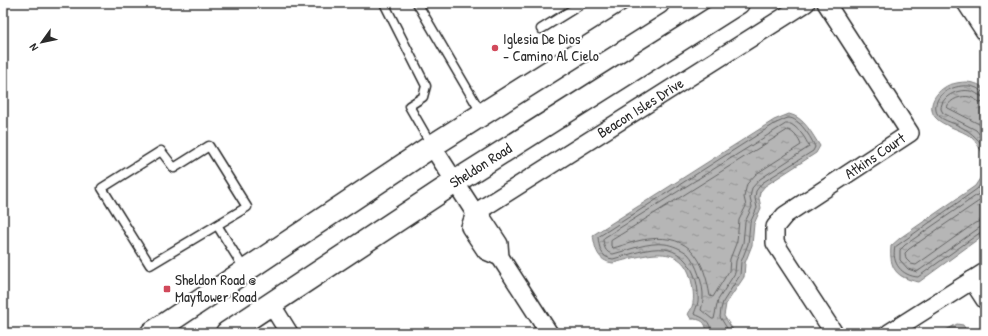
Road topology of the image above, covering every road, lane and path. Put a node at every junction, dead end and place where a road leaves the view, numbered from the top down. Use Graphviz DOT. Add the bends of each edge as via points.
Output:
graph roads {
  1 [pos="384,3"];
  2 [pos="417,3"];
  3 [pos="583,3"];
  4 [pos="738,3"];
  5 [pos="806,3"];
  6 [pos="826,3"];
  7 [pos="966,3"];
  8 [pos="645,6"];
  9 [pos="541,29"];
  10 [pos="985,32"];
  11 [pos="482,114"];
  12 [pos="432,146"];
  13 [pos="455,182"];
  14 [pos="475,213"];
  15 [pos="217,225"];
  16 [pos="246,271"];
  17 [pos="979,276"];
  18 [pos="985,300"];
  19 [pos="271,304"];
  20 [pos="152,333"];
  21 [pos="227,333"];
  22 [pos="289,333"];
  23 [pos="549,333"];
  24 [pos="834,333"];
  25 [pos="889,333"];
  1 -- 12 [label="lane" via="426,86 423,97 409,106"];
  2 -- 11 [label="lane"];
  3 -- 9 [label="lane"];
  4 -- 13 [label="main road, Sheldon Road"];
  5 -- 14 [label="street, Beacon Isles Drive"];
  6 -- 24 [label="street, Atkins Court" via="910,134 785,215 775,227 775,243"];
  7 -- 10 [label="street"];
  8 -- 11 [label="main road"];
  11 -- 12 [label="main road"];
  12 -- 13 [label="street"];
  12 -- 16 [label="main road"];
  13 -- 14 [label="street"];
  13 -- 19 [label="main road, Sheldon Road"];
  14 -- 23 [label="street" via="470,227 486,251 500,257"];
  15 -- 15 [label="lane" via="150,265 102,188 161,151 174,168 209,146 247,207"];
  15 -- 16 [label="lane"];
  16 -- 20 [label="main road"];
  17 -- 18 [label="street"];
  17 -- 25 [label="street"];
  19 -- 21 [label="main road, Sheldon Road"];
  19 -- 22 [label="street"];
}
